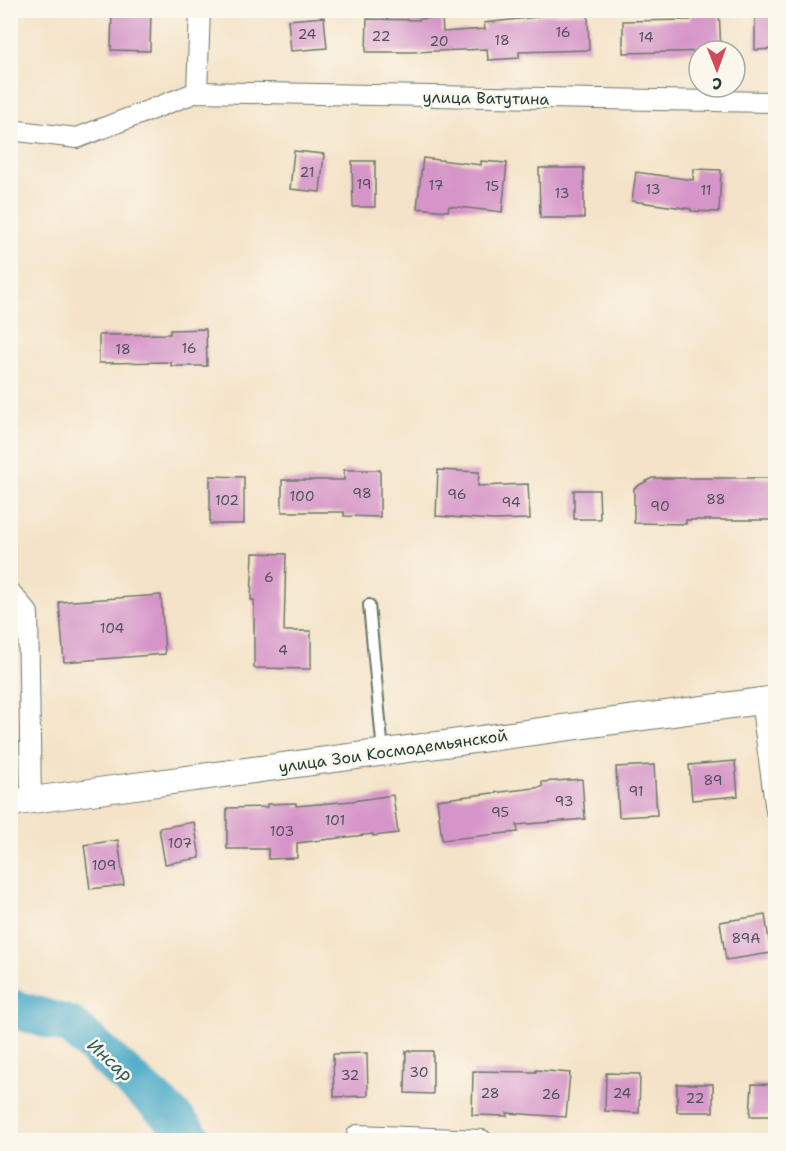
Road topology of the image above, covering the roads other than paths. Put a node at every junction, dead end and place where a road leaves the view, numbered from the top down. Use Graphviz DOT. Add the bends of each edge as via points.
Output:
graph roads {
  1 [pos="200,10"];
  2 [pos="197,93"];
  3 [pos="776,102"];
  4 [pos="10,130"];
  5 [pos="10,592"];
  6 [pos="369,605"];
  7 [pos="768,700"];
  8 [pos="383,753"];
  9 [pos="21,802"];
  10 [pos="776,811"];
  11 [pos="357,1135"];
  12 [pos="482,1140"];
  1 -- 2 [label="street"];
  2 -- 3 [label="street, улица Ватутина"];
  2 -- 4 [label="street" via="77,138"];
  5 -- 9 [label="street" via="28,613"];
  6 -- 8 [label="lane"];
  7 -- 8 [label="street, улица Зои Космодемьянской"];
  7 -- 10 [label="street"];
  8 -- 9 [label="street, улица Зои Космодемьянской"];
  11 -- 12 [label="street"];
}
